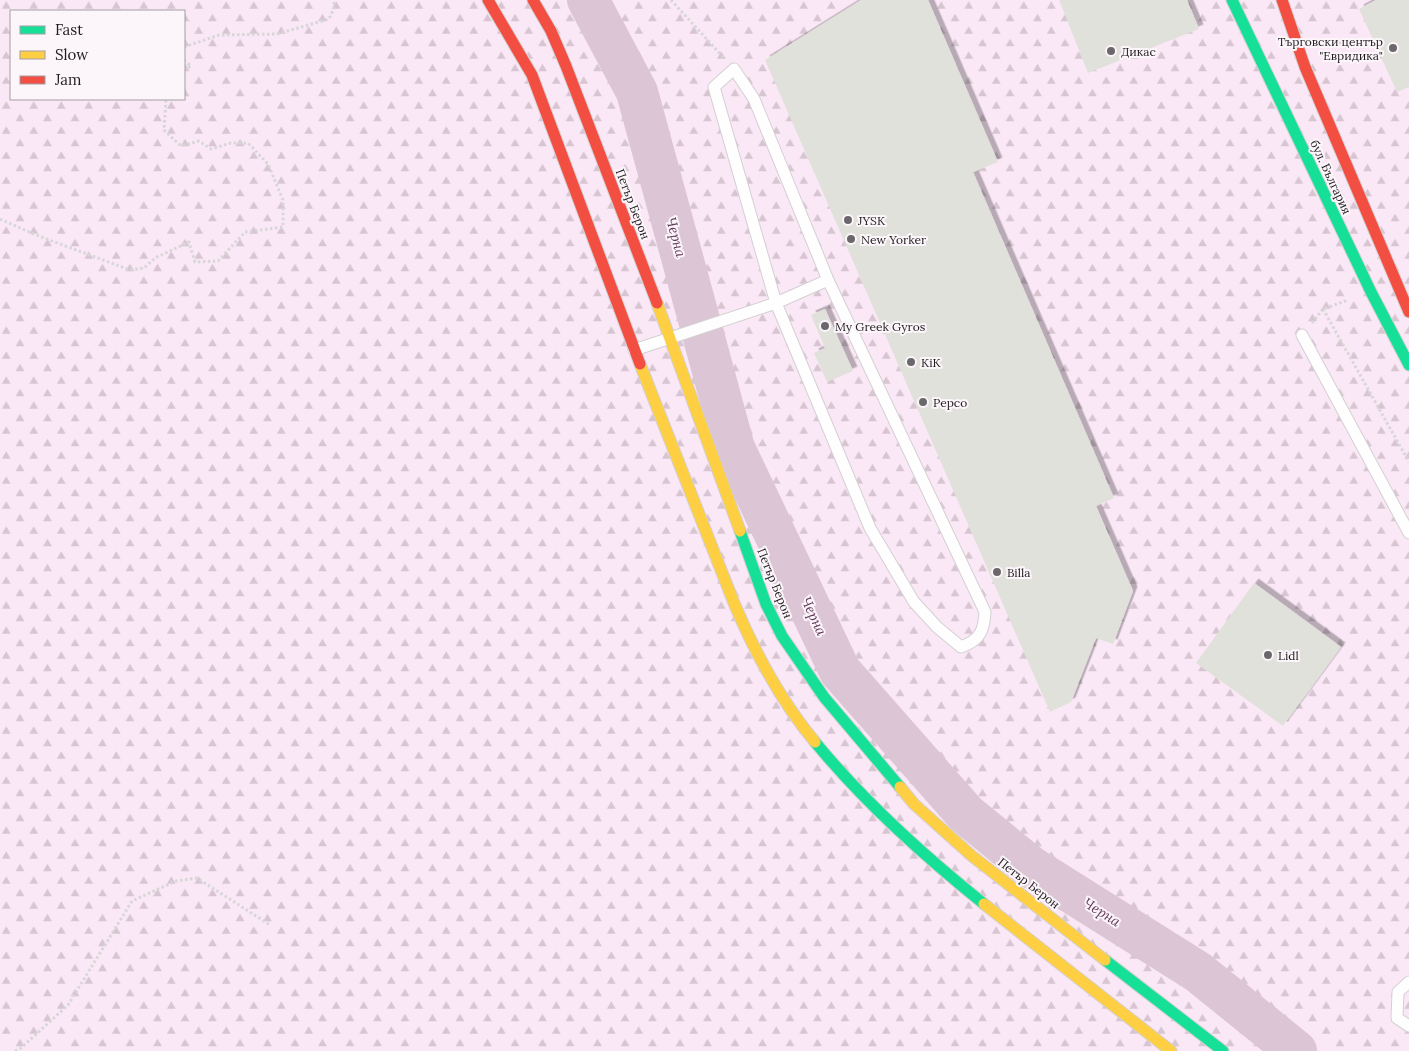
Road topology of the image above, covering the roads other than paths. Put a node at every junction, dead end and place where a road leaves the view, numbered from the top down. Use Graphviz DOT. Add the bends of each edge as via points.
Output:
graph roads {
  1 [pos="488,0"];
  2 [pos="533,0"];
  3 [pos="1232,0"];
  4 [pos="1282,0"];
  5 [pos="828,280"];
  6 [pos="776,303"];
  7 [pos="1409,312"];
  8 [pos="1302,335"];
  9 [pos="673,337"];
  10 [pos="634,350"];
  11 [pos="1409,365"];
  12 [pos="1409,533"];
  13 [pos="1409,982"];
  14 [pos="1409,1026"];
  15 [pos="1171,1051"];
  16 [pos="1223,1051"];
  1 -- 10 [label="main road" via="532,75"];
  2 -- 9 [label="main road, Петър Берон" via="566,66"];
  3 -- 11 [label="main road, бул. България"];
  4 -- 7 [label="main road, бул. България" via="1305,67"];
  5 -- 6 [label="lane"];
  5 -- 6 [label="lane" via="754,99 734,68 714,87"];
  5 -- 6 [label="lane" via="985,612 984,626 973,642 961,647 914,602 870,528"];
  6 -- 9 [label="lane"];
  8 -- 12 [label="lane"];
  9 -- 10 [label="lane"];
  9 -- 16 [label="main road, Петър Берон" via="766,604 782,636 834,710 914,804 972,856"];
  10 -- 15 [label="main road" via="748,638 782,699 806,732 866,798 952,879"];
  13 -- 14 [label="lane" via="1398,992 1397,1018"];
}
